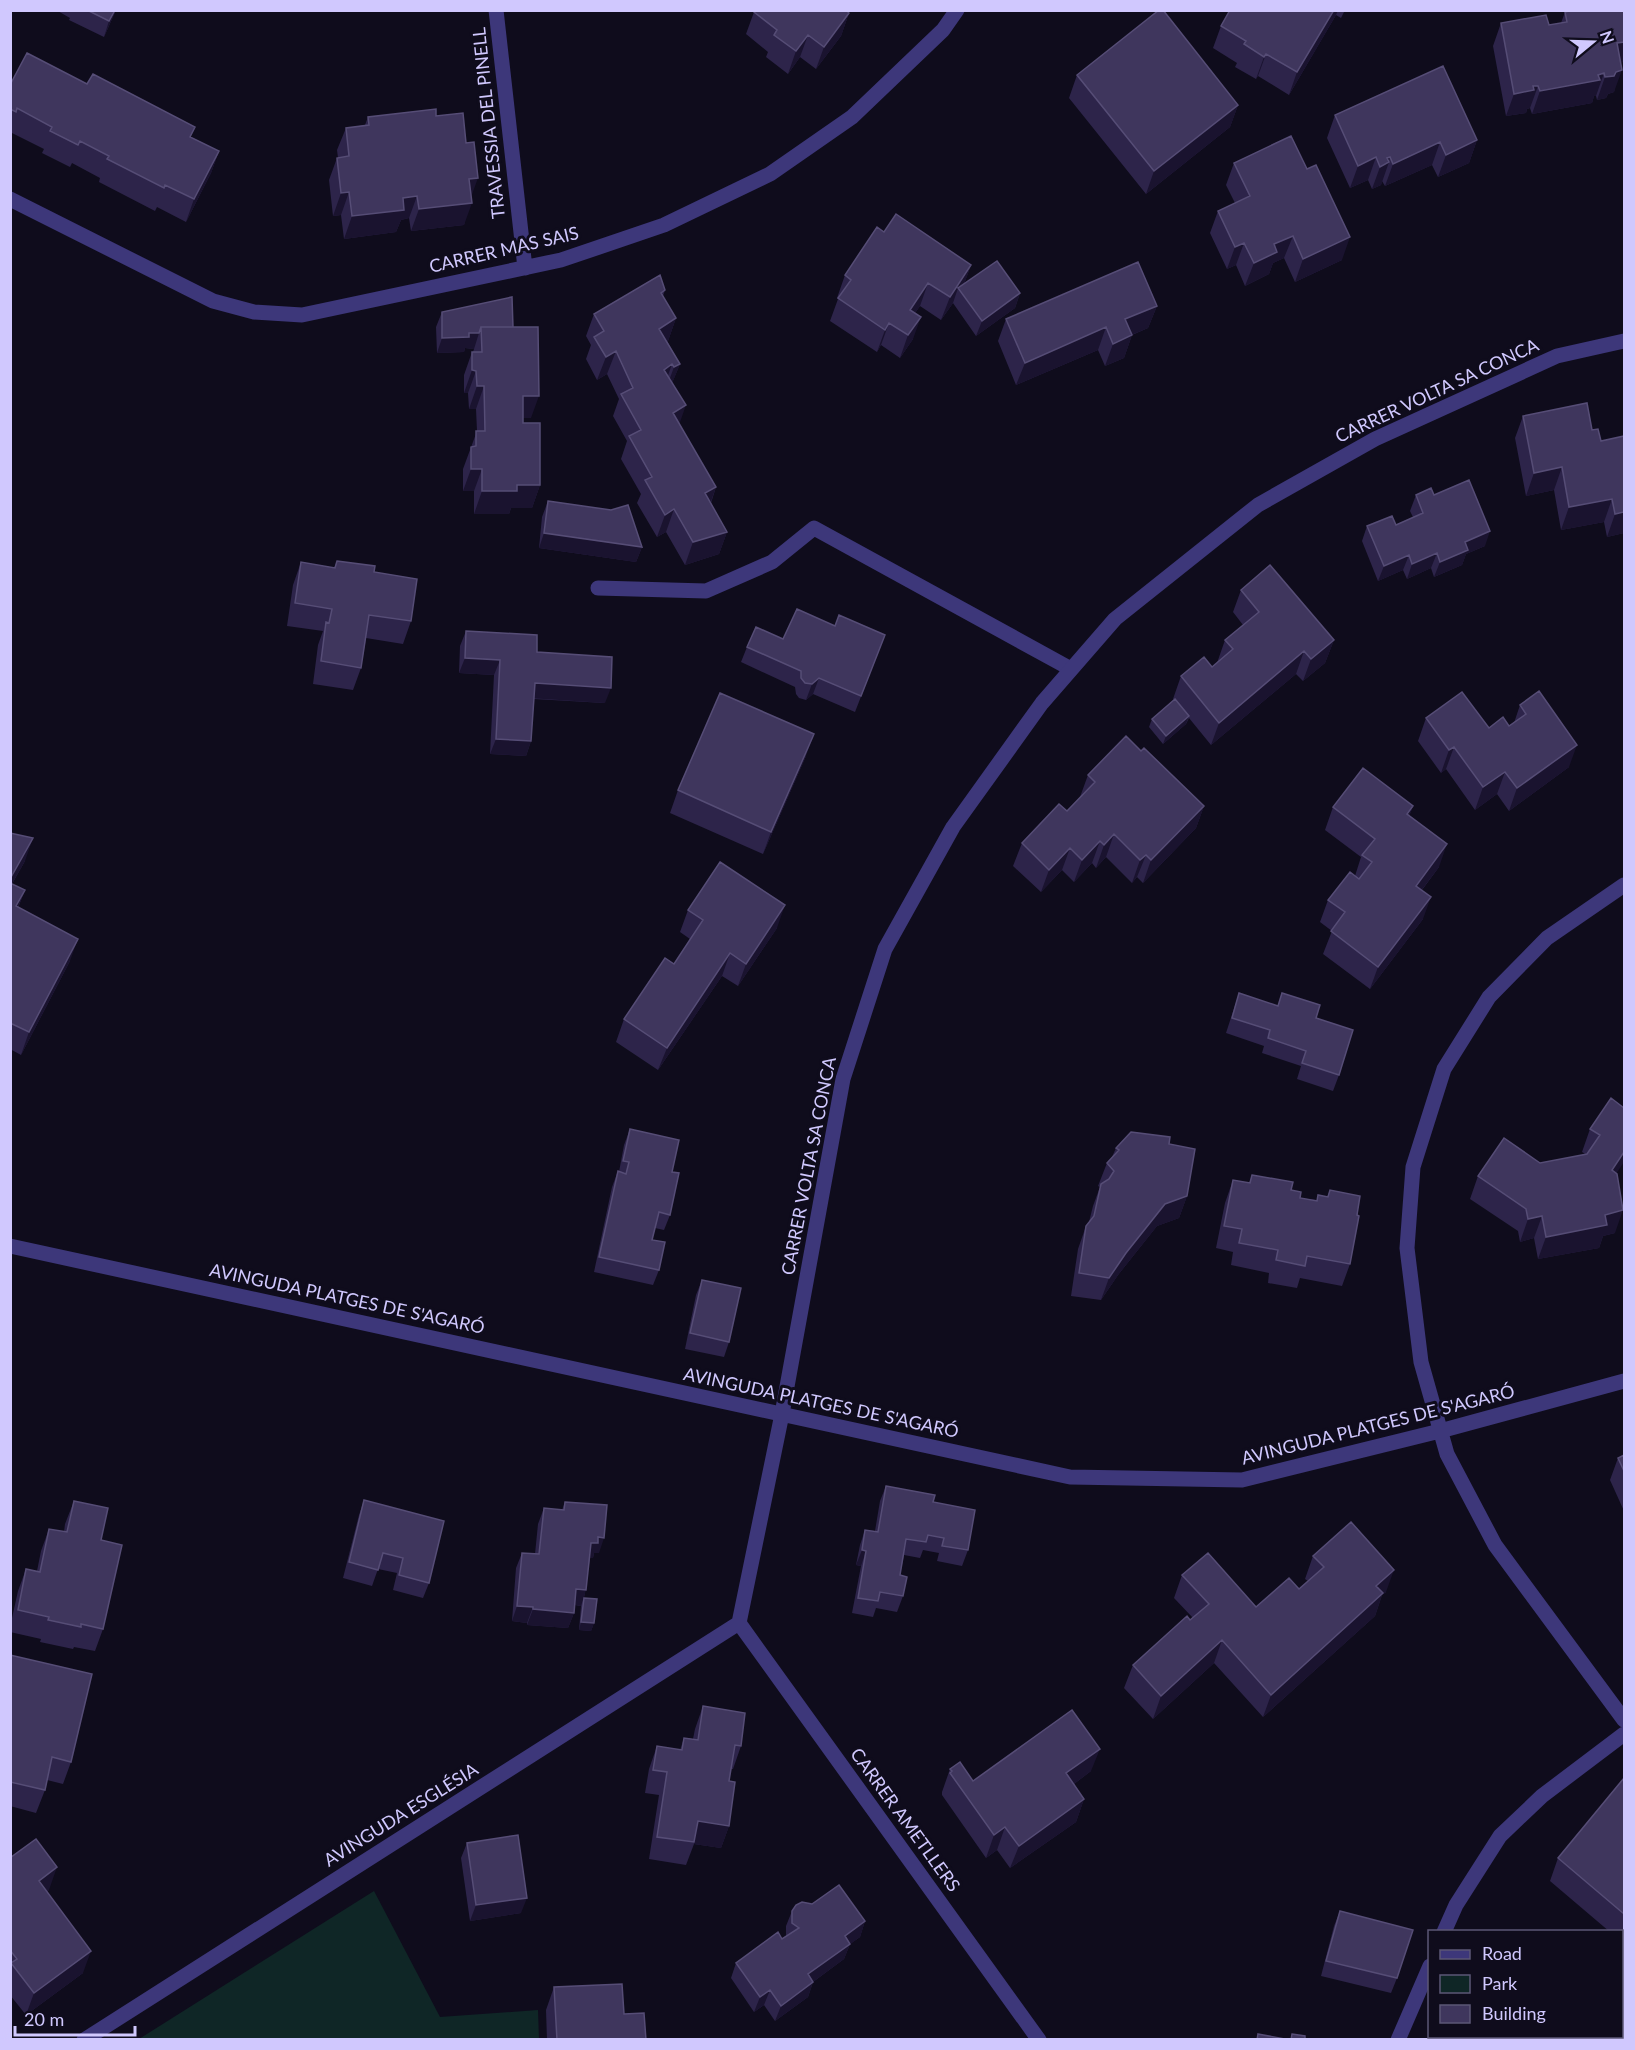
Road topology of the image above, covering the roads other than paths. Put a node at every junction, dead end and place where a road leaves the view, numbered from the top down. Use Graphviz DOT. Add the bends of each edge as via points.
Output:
graph roads {
  1 [pos="496,10"];
  2 [pos="957,10"];
  3 [pos="10,199"];
  4 [pos="525,268"];
  5 [pos="1624,341"];
  6 [pos="598,588"];
  7 [pos="1071,669"];
  8 [pos="1624,885"];
  9 [pos="10,1246"];
  10 [pos="1624,1381"];
  11 [pos="782,1414"];
  12 [pos="1440,1431"];
  13 [pos="739,1623"];
  14 [pos="1624,1720"];
  15 [pos="1624,1734"];
  16 [pos="1445,1930"];
  17 [pos="1428,1971"];
  18 [pos="84,2040"];
  19 [pos="1039,2040"];
  20 [pos="1398,2040"];
  1 -- 4 [label="street, TRAVESSIA DEL PINELL"];
  2 -- 4 [label="street, CARRER MAS SAIS" via="943,30 852,117 770,174 664,225"];
  3 -- 4 [label="street, CARRER MAS SAIS" via="213,301 254,312 302,315"];
  5 -- 7 [label="street, CARRER VOLTA SA CONCA" via="1557,357 1376,439 1258,505 1114,619"];
  6 -- 7 [label="street" via="706,591 772,562 814,528"];
  7 -- 11 [label="street, CARRER VOLTA SA CONCA" via="953,827 885,949 843,1079"];
  8 -- 12 [label="street" via="1547,938 1489,997 1444,1069 1413,1167 1407,1248 1421,1362"];
  9 -- 11 [label="street, AVINGUDA PLATGES DE S'AGARÓ"];
  10 -- 12 [label="street, AVINGUDA PLATGES DE S'AGARÓ"];
  11 -- 12 [label="street, AVINGUDA PLATGES DE S'AGARÓ" via="1082,1477 1242,1480"];
  11 -- 13 [label="street, CARRER VOLTA SA CONCA"];
  12 -- 14 [label="street" via="1447,1454 1495,1545"];
  13 -- 18 [label="street, AVINGUDA ESGLÉSIA"];
  13 -- 19 [label="street, CARRER AMETLLERS"];
  15 -- 16 [label="street" via="1542,1796 1500,1836 1456,1905"];
  17 -- 20 [label="street"];
}
